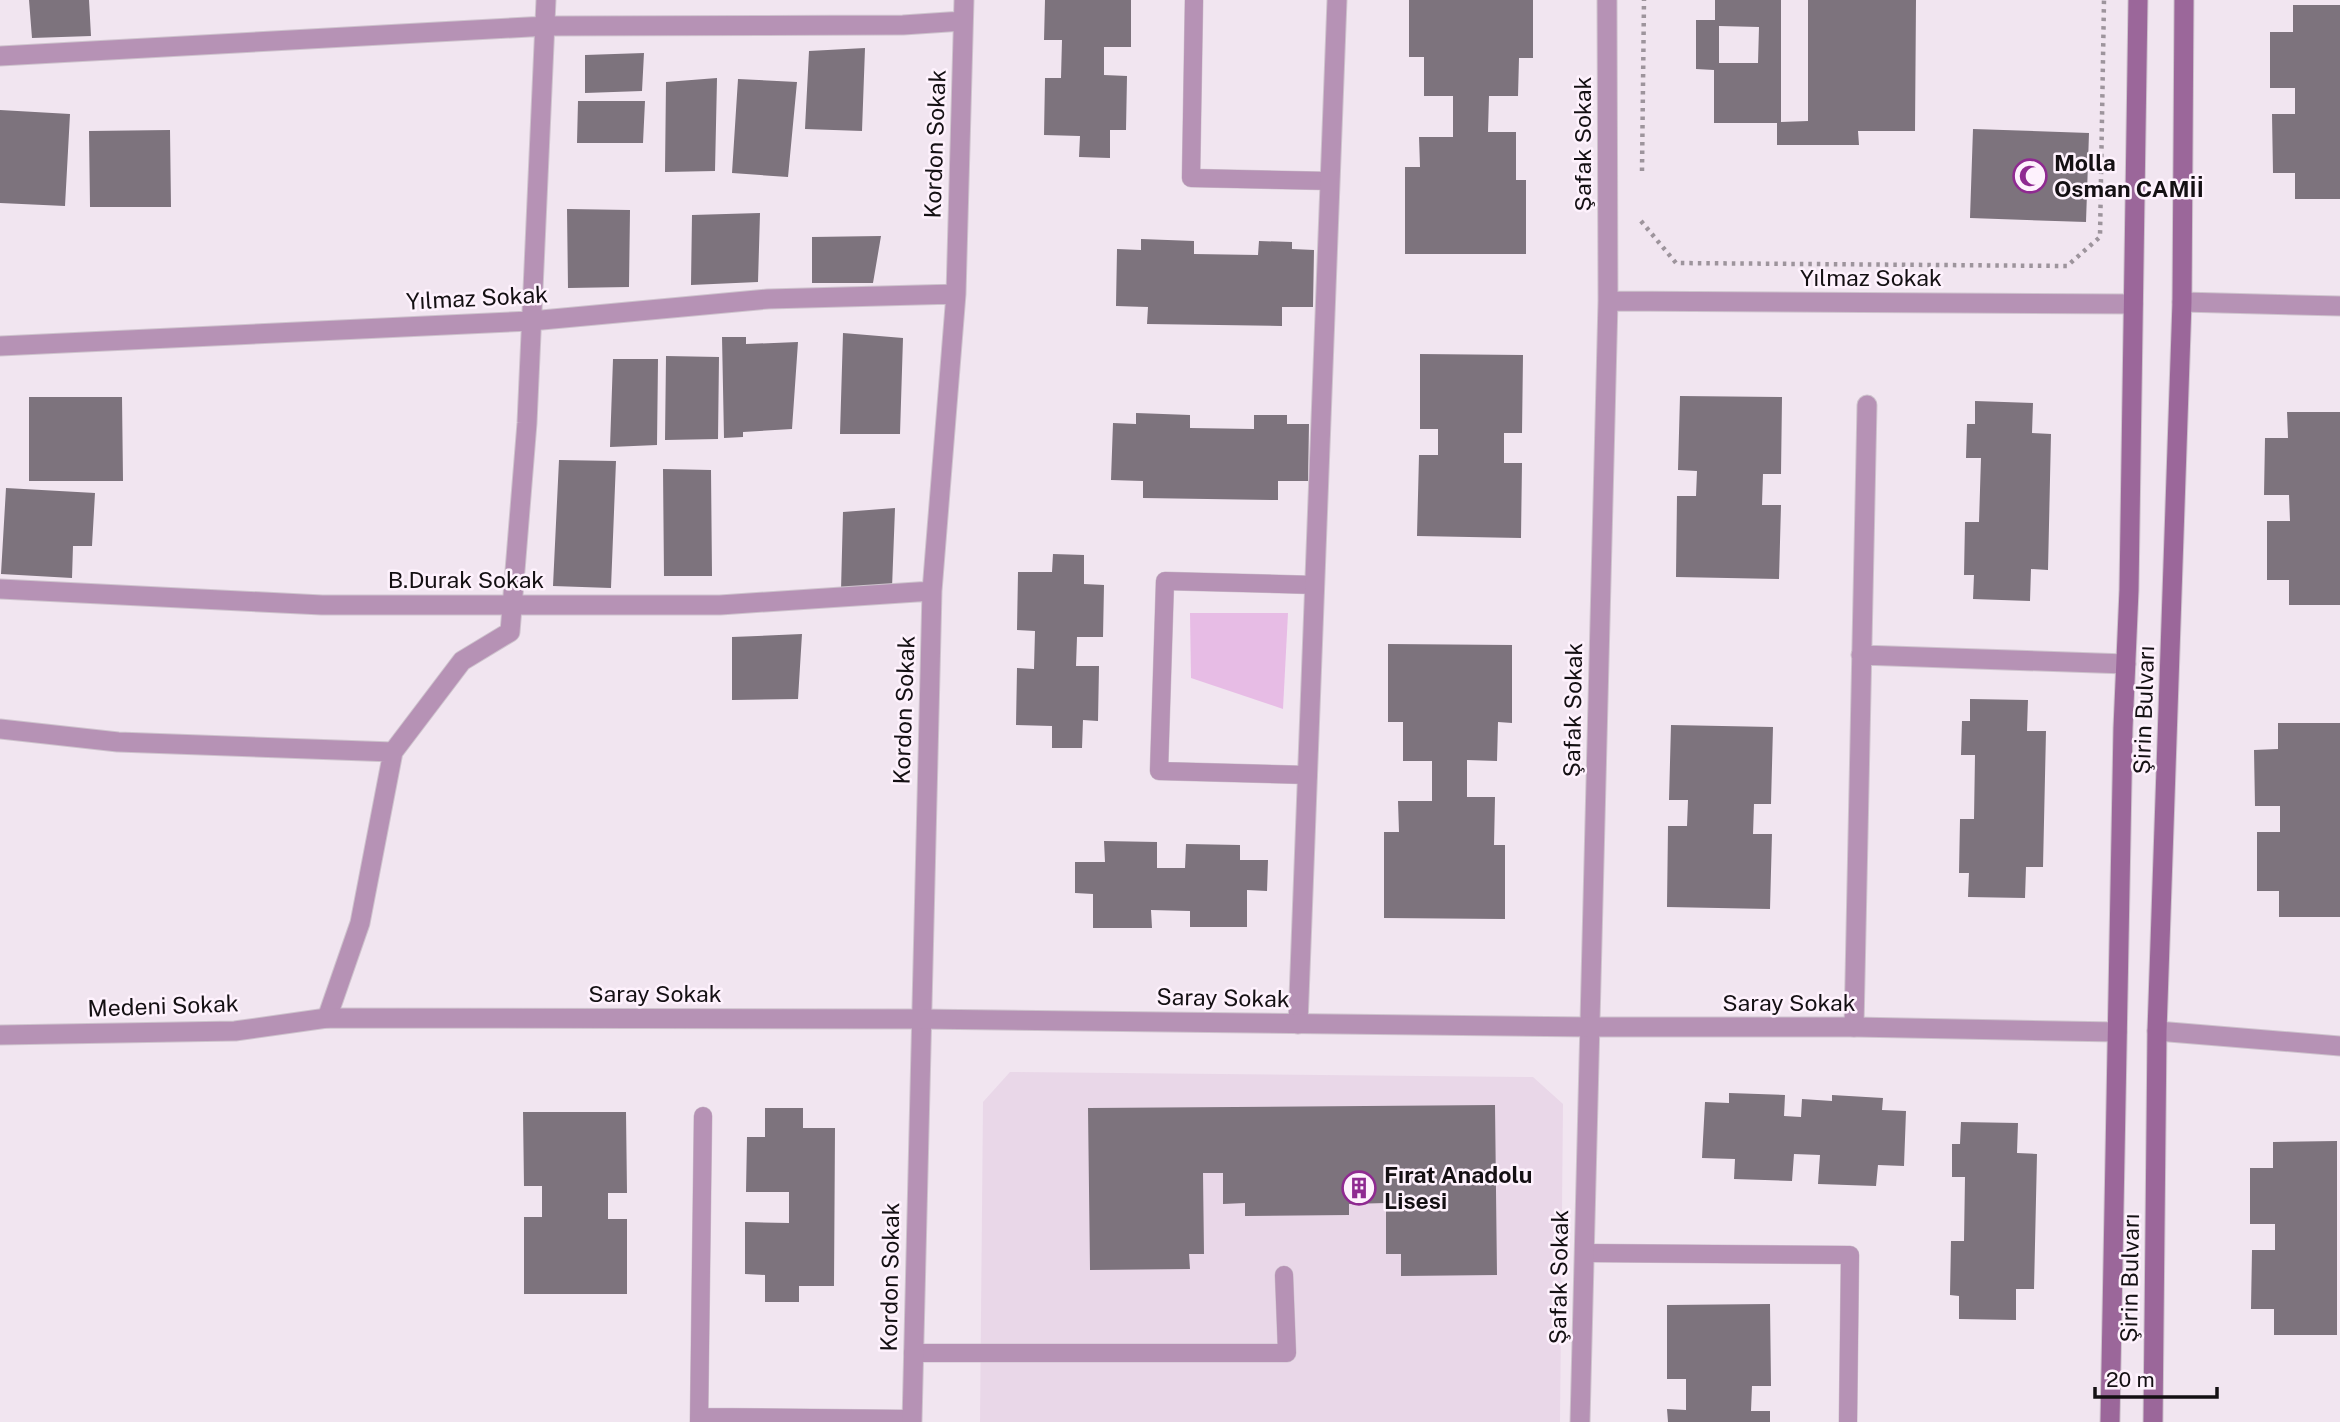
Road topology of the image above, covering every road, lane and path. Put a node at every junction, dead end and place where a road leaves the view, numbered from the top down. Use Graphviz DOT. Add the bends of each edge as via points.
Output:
graph roads {
  1 [pos="546,0"];
  2 [pos="964,0"];
  3 [pos="1194,0"];
  4 [pos="1337,0"];
  5 [pos="1607,0"];
  6 [pos="1644,0"];
  7 [pos="2104,0"];
  8 [pos="2138,0"];
  9 [pos="2184,0"];
  10 [pos="963,21"];
  11 [pos="547,26"];
  12 [pos="0,56"];
  13 [pos="1330,181"];
  14 [pos="1641,181"];
  15 [pos="1641,209"];
  16 [pos="956,293"];
  17 [pos="1608,300"];
  18 [pos="2182,302"];
  19 [pos="2133,304"];
  20 [pos="2340,306"];
  21 [pos="531,321"];
  22 [pos="0,346"];
  23 [pos="1867,405"];
  24 [pos="1315,585"];
  25 [pos="0,589"];
  26 [pos="932,591"];
  27 [pos="512,605"];
  28 [pos="1861,655"];
  29 [pos="2126,664"];
  30 [pos="0,729"];
  31 [pos="393,752"];
  32 [pos="1308,775"];
  33 [pos="327,1018"];
  34 [pos="920,1019"];
  35 [pos="1298,1024"];
  36 [pos="1590,1027"];
  37 [pos="1854,1027"];
  38 [pos="2157,1031"];
  39 [pos="2117,1032"];
  40 [pos="0,1035"];
  41 [pos="2340,1046"];
  42 [pos="703,1116"];
  43 [pos="1584,1253"];
  44 [pos="1284,1275"];
  45 [pos="913,1353"];
  46 [pos="699,1420"];
  47 [pos="912,1421"];
  48 [pos="1580,1422"];
  49 [pos="1848,1422"];
  50 [pos="2110,1422"];
  51 [pos="2153,1422"];
  1 -- 11 [label="street"];
  2 -- 10 [label="street, Kordon Sokak"];
  3 -- 13 [label="lane" via="1191,178"];
  4 -- 13 [label="street"];
  5 -- 17 [label="street, Şafak Sokak"];
  6 -- 14 [label="path"];
  7 -- 15 [label="path" via="2100,237 2067,266 1676,263 1641,223"];
  8 -- 19 [label="main road, Şirin Bulvarı"];
  9 -- 18 [label="main road, Şirin Bulvarı"];
  10 -- 11 [label="street"];
  10 -- 16 [label="street, Kordon Sokak"];
  11 -- 12 [label="street"];
  11 -- 21 [label="street"];
  13 -- 24 [label="street"];
  16 -- 21 [label="street, Yılmaz Sokak" via="768,299"];
  16 -- 26 [label="street, Kordon Sokak"];
  17 -- 19 [label="street, Yılmaz Sokak"];
  17 -- 36 [label="street, Şafak Sokak"];
  18 -- 20 [label="street"];
  18 -- 38 [label="main road, Şirin Bulvarı"];
  19 -- 29 [label="main road, Şirin Bulvarı"];
  21 -- 22 [label="street, Yılmaz Sokak"];
  21 -- 27 [label="street"];
  23 -- 28 [label="street"];
  24 -- 32 [label="street"];
  24 -- 32 [label="lane" via="1165,581 1164,594 1158,771"];
  25 -- 27 [label="street, B.Durak Sokak" via="322,605"];
  26 -- 27 [label="street, B.Durak Sokak" via="720,605"];
  26 -- 34 [label="street, Kordon Sokak"];
  27 -- 31 [label="street" via="510,632 462,661"];
  28 -- 29 [label="street"];
  28 -- 37 [label="street"];
  29 -- 39 [label="main road, Şirin Bulvarı"];
  30 -- 31 [label="street" via="118,742"];
  31 -- 33 [label="street" via="360,923"];
  32 -- 35 [label="street"];
  33 -- 34 [label="street, Saray Sokak"];
  33 -- 40 [label="street, Medeni Sokak" via="235,1031"];
  34 -- 35 [label="street, Saray Sokak"];
  34 -- 45 [label="street, Kordon Sokak"];
  35 -- 36 [label="street, Saray Sokak"];
  36 -- 37 [label="street, Saray Sokak"];
  36 -- 43 [label="street, Şafak Sokak"];
  37 -- 39 [label="street, Saray Sokak"];
  38 -- 41 [label="street"];
  38 -- 51 [label="main road, Şirin Bulvarı"];
  39 -- 50 [label="main road, Şirin Bulvarı"];
  42 -- 46 [label="lane"];
  43 -- 48 [label="street, Şafak Sokak"];
  43 -- 49 [label="lane" via="1850,1255"];
  44 -- 45 [label="lane" via="1286,1353"];
  45 -- 47 [label="street, Kordon Sokak"];
  46 -- 47 [label="lane"];
}
